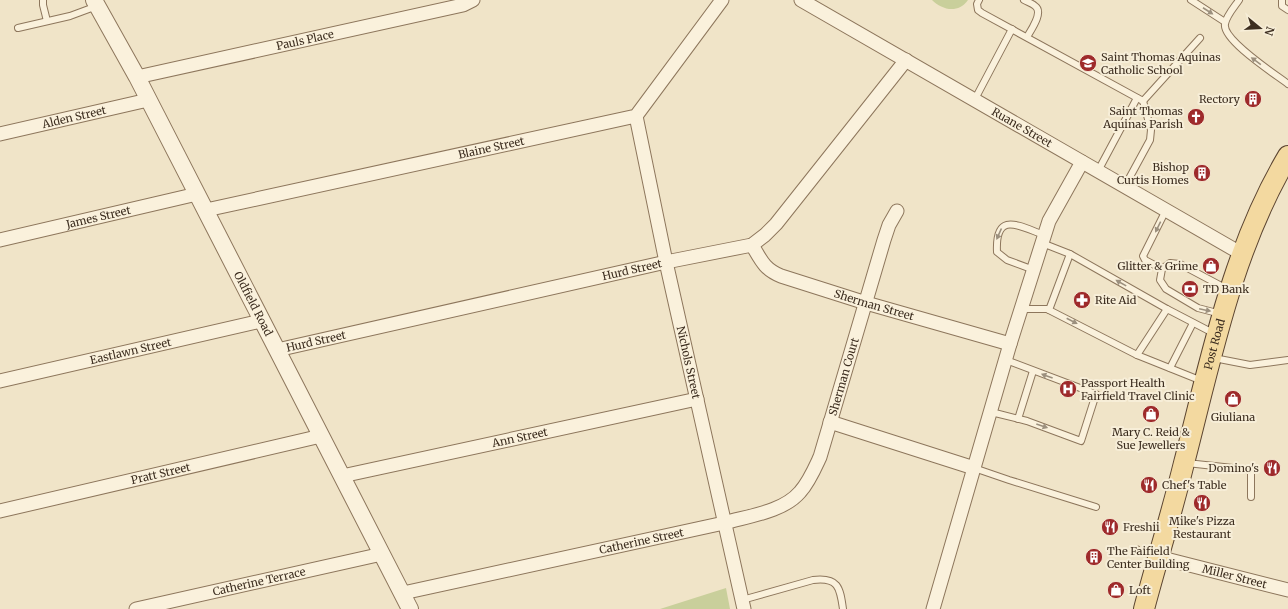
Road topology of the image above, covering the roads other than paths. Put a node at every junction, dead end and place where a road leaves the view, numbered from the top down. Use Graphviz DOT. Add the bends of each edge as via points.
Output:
graph roads {
  1 [pos="43,0"];
  2 [pos="473,0"];
  3 [pos="722,0"];
  4 [pos="801,0"];
  5 [pos="979,0"];
  6 [pos="1024,0"];
  7 [pos="1190,0"];
  8 [pos="1238,0"];
  9 [pos="95,3"];
  10 [pos="47,21"];
  11 [pos="1225,22"];
  12 [pos="18,28"];
  13 [pos="1012,29"];
  14 [pos="1027,37"];
  15 [pos="1200,38"];
  16 [pos="906,60"];
  17 [pos="137,77"];
  18 [pos="1288,84"];
  19 [pos="975,99"];
  20 [pos="148,100"];
  21 [pos="1140,100"];
  22 [pos="636,116"];
  23 [pos="0,134"];
  24 [pos="1288,156"];
  25 [pos="1082,162"];
  26 [pos="1098,170"];
  27 [pos="1125,186"];
  28 [pos="197,194"];
  29 [pos="206,210"];
  30 [pos="1166,210"];
  31 [pos="897,211"];
  32 [pos="1043,239"];
  33 [pos="0,240"];
  34 [pos="752,245"];
  35 [pos="1070,254"];
  36 [pos="1242,254"];
  37 [pos="666,262"];
  38 [pos="1162,269"];
  39 [pos="1034,270"];
  40 [pos="1230,291"];
  41 [pos="866,303"];
  42 [pos="1022,309"];
  43 [pos="1167,309"];
  44 [pos="1049,310"];
  45 [pos="1223,314"];
  46 [pos="261,321"];
  47 [pos="1193,323"];
  48 [pos="1217,334"];
  49 [pos="1010,344"];
  50 [pos="277,350"];
  51 [pos="1137,355"];
  52 [pos="1210,358"];
  53 [pos="1006,360"];
  54 [pos="1288,360"];
  55 [pos="1170,368"];
  56 [pos="1033,371"];
  57 [pos="0,381"];
  58 [pos="1204,382"];
  59 [pos="697,399"];
  60 [pos="991,412"];
  61 [pos="1018,419"];
  62 [pos="830,422"];
  63 [pos="321,436"];
  64 [pos="1185,462"];
  65 [pos="974,468"];
  66 [pos="342,476"];
  67 [pos="1251,497"];
  68 [pos="1096,507"];
  69 [pos="0,511"];
  70 [pos="724,523"];
  71 [pos="382,554"];
  72 [pos="1158,557"];
  73 [pos="1288,590"];
  74 [pos="403,593"];
  75 [pos="743,605"];
  76 [pos="136,609"];
  77 [pos="410,609"];
  78 [pos="843,609"];
  79 [pos="932,609"];
  80 [pos="1144,609"];
  1 -- 10 [label="lane"];
  2 -- 17 [label="street, Pauls Place"];
  3 -- 22 [label="street"];
  4 -- 16 [label="street, Ruane Street"];
  5 -- 13 [label="lane" via="978,10"];
  6 -- 14 [label="lane" via="1036,6 1039,15"];
  7 -- 11 [label="lane, one-way"];
  8 -- 11 [label="lane"];
  9 -- 10 [label="lane" via="70,16"];
  9 -- 17 [label="street, Oldfield Road"];
  10 -- 12 [label="lane"];
  18 -- 11 [label="lane, one-way" via="1250,56 1231,38 1225,29"];
  13 -- 14 [label="lane"];
  13 -- 19 [label="lane"];
  14 -- 21 [label="lane"];
  15 -- 21 [label="lane"];
  16 -- 19 [label="street, Ruane Street"];
  16 -- 34 [label="street, Hurd Street" via="776,224"];
  17 -- 20 [label="street, Oldfield Road"];
  19 -- 25 [label="street, Ruane Street"];
  20 -- 23 [label="street, Alden Street"];
  20 -- 28 [label="street, Oldfield Road"];
  21 -- 26 [label="lane"];
  21 -- 27 [label="lane" via="1151,130 1150,140"];
  22 -- 29 [label="street, Blaine Street"];
  22 -- 37 [label="street, Nichols Street"];
  24 -- 36 [label="main road, Post Road" via="1268,191"];
  25 -- 26 [label="street, Ruane Street"];
  25 -- 32 [label="street" via="1049,221"];
  26 -- 27 [label="street, Ruane Street"];
  27 -- 30 [label="street, Ruane Street"];
  28 -- 29 [label="street, Oldfield Road"];
  28 -- 33 [label="street, James Street"];
  29 -- 46 [label="street, Oldfield Road"];
  30 -- 36 [label="street, Ruane Street"];
  30 -- 38 [label="lane, one-way" via="1143,256 1145,260"];
  31 -- 41 [label="street, Sherman Court" via="889,225"];
  32 -- 35 [label="lane"];
  32 -- 39 [label="street"];
  32 -- 39 [label="lane, one-way" via="1014,224 1007,224 1003,226 996,241 997,252 1007,260"];
  34 -- 37 [label="street, Hurd Street"];
  34 -- 41 [label="street, Sherman Street" via="764,266 774,274"];
  43 -- 35 [label="lane, one-way"];
  35 -- 44 [label="lane"];
  36 -- 40 [label="main road, Post Road"];
  37 -- 50 [label="street, Hurd Street"];
  37 -- 59 [label="street, Nichols Street"];
  38 -- 40 [label="lane" via="1170,263 1180,264"];
  38 -- 45 [label="lane, one-way" via="1160,280 1166,289 1198,308"];
  39 -- 42 [label="street"];
  40 -- 45 [label="main road, Post Road"];
  41 -- 49 [label="street, Sherman Street"];
  41 -- 62 [label="street, Sherman Court"];
  42 -- 44 [label="lane"];
  42 -- 49 [label="street"];
  43 -- 47 [label="lane"];
  43 -- 51 [label="lane"];
  44 -- 51 [label="lane, one-way"];
  45 -- 48 [label="main road, Post Road"];
  46 -- 50 [label="street, Oldfield Road"];
  46 -- 57 [label="street, Eastlawn Street"];
  47 -- 48 [label="lane"];
  47 -- 55 [label="lane"];
  48 -- 52 [label="main road, Post Road"];
  49 -- 53 [label="street"];
  50 -- 63 [label="street, Oldfield Road"];
  51 -- 55 [label="lane"];
  52 -- 54 [label="lane" via="1250,365"];
  52 -- 58 [label="main road, Post Road"];
  53 -- 56 [label="lane"];
  53 -- 60 [label="street"];
  55 -- 58 [label="lane"];
  56 -- 61 [label="lane"];
  61 -- 56 [label="lane, one-way" via="1081,441 1096,394"];
  58 -- 64 [label="main road, Post Road"];
  59 -- 66 [label="street, Ann Street"];
  59 -- 70 [label="street, Nichols Street"];
  60 -- 61 [label="lane"];
  60 -- 65 [label="street"];
  62 -- 65 [label="street, Sherman Court"];
  62 -- 70 [label="street, Catherine Street" via="820,458 800,492 792,500 782,506"];
  63 -- 66 [label="street, Oldfield Road"];
  63 -- 69 [label="street, Pratt Street"];
  64 -- 67 [label="lane" via="1251,470"];
  64 -- 72 [label="main road, Post Road"];
  65 -- 68 [label="lane"];
  65 -- 79 [label="street"];
  66 -- 71 [label="street, Oldfield Road"];
  70 -- 74 [label="street, Catherine Street"];
  70 -- 75 [label="street, Nichols Street"];
  71 -- 74 [label="street, Oldfield Road"];
  71 -- 76 [label="street, Catherine Terrace"];
  72 -- 73 [label="street, Miller Street"];
  72 -- 80 [label="main road, Post Road"];
  74 -- 77 [label="street, Oldfield Road"];
  75 -- 78 [label="lane" via="813,580 823,579 837,585 841,592"];
}
